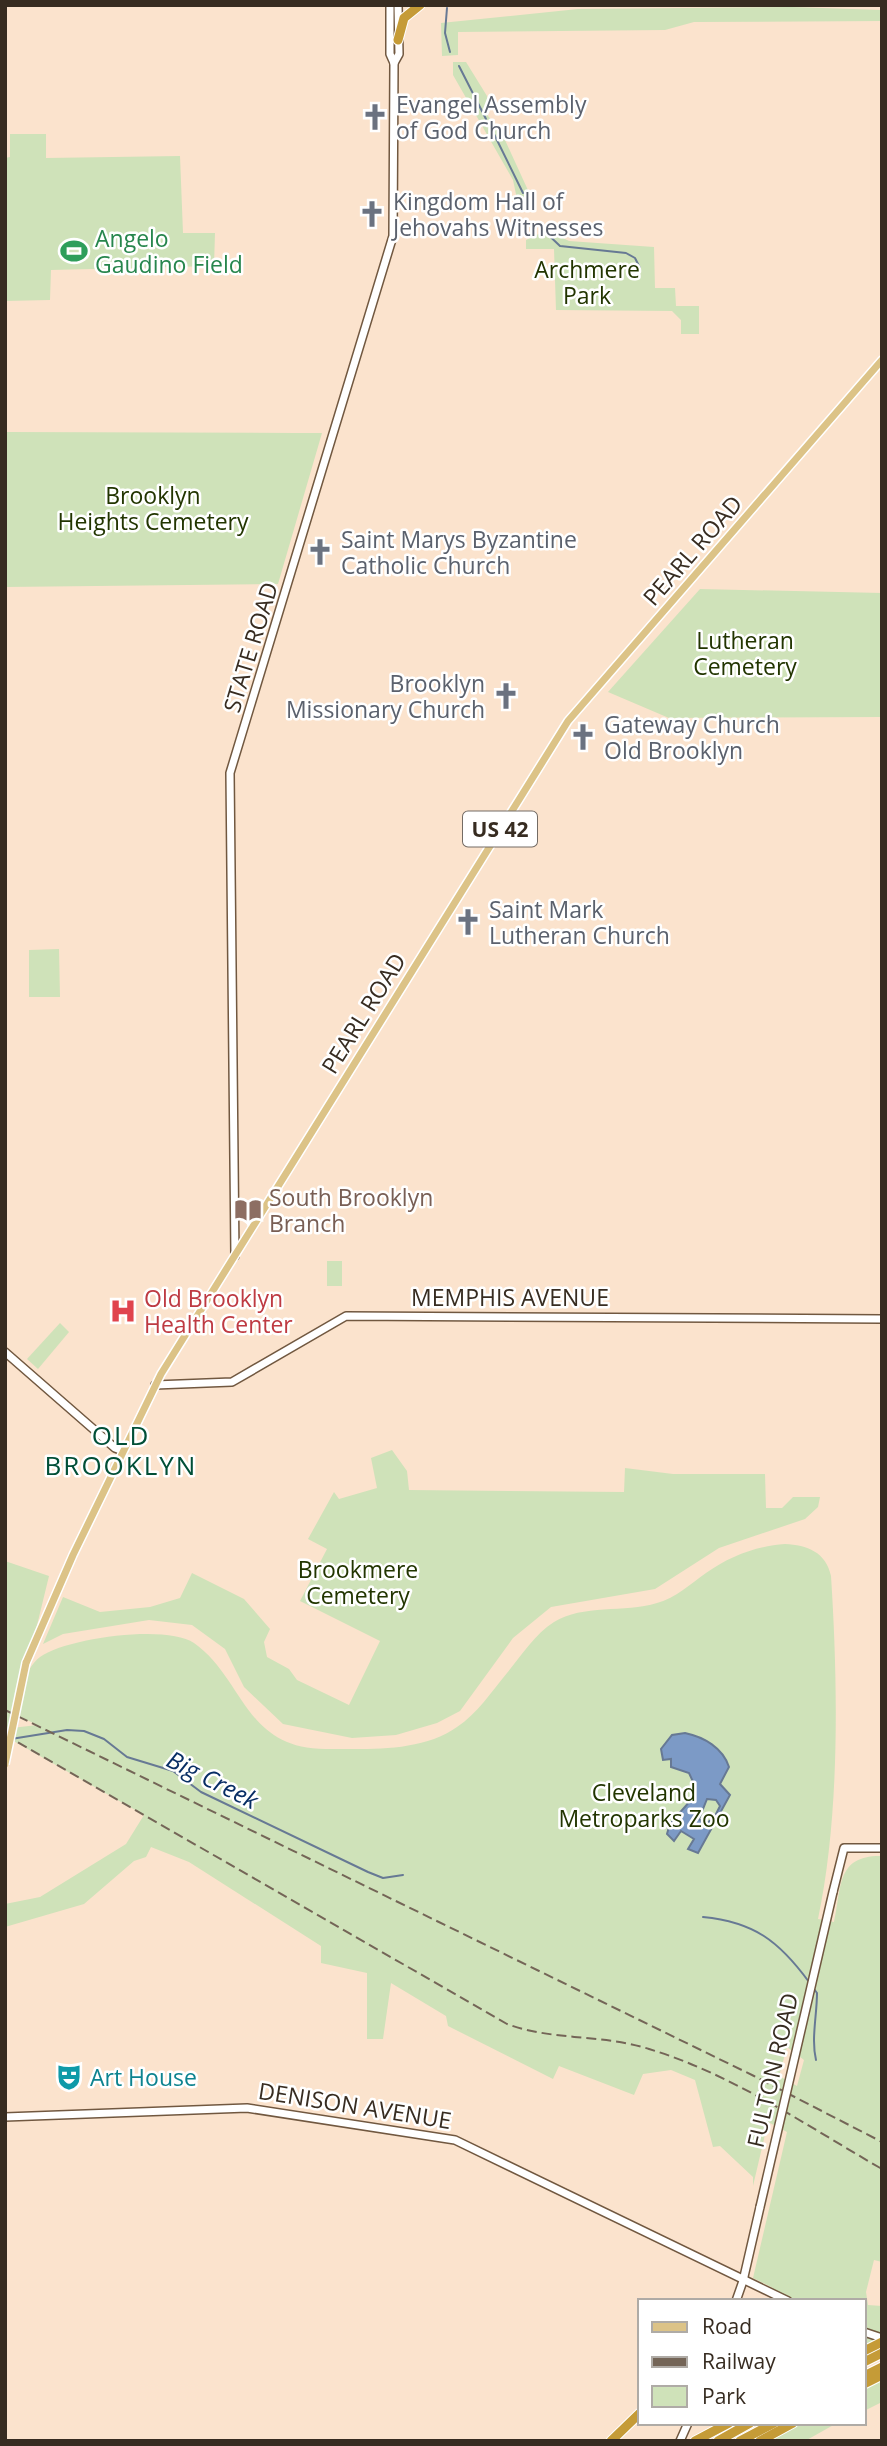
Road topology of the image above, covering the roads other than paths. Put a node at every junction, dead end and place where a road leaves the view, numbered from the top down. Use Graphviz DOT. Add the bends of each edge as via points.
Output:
graph roads {
  1 [pos="390,5"];
  2 [pos="398,5"];
  3 [pos="420,5"];
  4 [pos="398,40"];
  5 [pos="394,62"];
  6 [pos="882,360"];
  7 [pos="235,1256"];
  8 [pos="882,1319"];
  9 [pos="5,1352"];
  10 [pos="155,1385"];
  11 [pos="123,1451"];
  12 [pos="5,1764"];
  13 [pos="882,1848"];
  14 [pos="5,2117"];
  15 [pos="743,2281"];
  16 [pos="737,2299"];
  17 [pos="784,2299"];
  18 [pos="866,2333"];
  19 [pos="882,2340"];
  20 [pos="866,2347"];
  21 [pos="882,2353"];
  22 [pos="866,2361"];
  23 [pos="882,2367"];
  24 [pos="866,2375"];
  25 [pos="882,2375"];
  26 [pos="866,2383"];
  27 [pos="638,2415"];
  28 [pos="687,2425"];
  29 [pos="725,2425"];
  30 [pos="746,2425"];
  31 [pos="770,2425"];
  32 [pos="791,2425"];
  33 [pos="792,2425"];
  34 [pos="611,2441"];
  35 [pos="680,2441"];
  36 [pos="695,2441"];
  37 [pos="718,2441"];
  38 [pos="740,2441"];
  39 [pos="760,2441"];
  40 [pos="769,2441"];
  1 -- 5 [label="main road, STATE ROAD"];
  2 -- 4 [label="main road, STATE ROAD"];
  3 -- 4 [label="highway" via="404,18"];
  4 -- 5 [label="main road, STATE ROAD"];
  5 -- 7 [label="main road, STATE ROAD" via="393,236 230,773"];
  6 -- 7 [label="main road, PEARL ROAD / US 42" via="568,720"];
  7 -- 10 [label="main road, PEARL ROAD / US 42"];
  8 -- 10 [label="main road, MEMPHIS AVENUE" via="346,1316 232,1382"];
  9 -- 11 [label="main road"];
  10 -- 11 [label="main road, PEARL ROAD / US 42"];
  11 -- 12 [label="main road, PEARL ROAD / US 42, bridge" via="26,1663"];
  13 -- 15 [label="main road, FULTON ROAD, bridge" via="844,1848"];
  14 -- 15 [label="main road, DENISON AVENUE" via="247,2108 455,2140"];
  15 -- 16 [label="main road, FULTON ROAD"];
  15 -- 17 [label="main road, DENISON AVENUE"];
  18 -- 19 [label="main road"];
  19 -- 20 [label="highway"];
  21 -- 22 [label="highway"];
  23 -- 24 [label="highway"];
  25 -- 26 [label="highway"];
  27 -- 34 [label="highway"];
  28 -- 35 [label="main road"];
  29 -- 36 [label="highway"];
  30 -- 37 [label="highway"];
  31 -- 38 [label="highway"];
  32 -- 39 [label="highway"];
  33 -- 40 [label="highway"];
}
